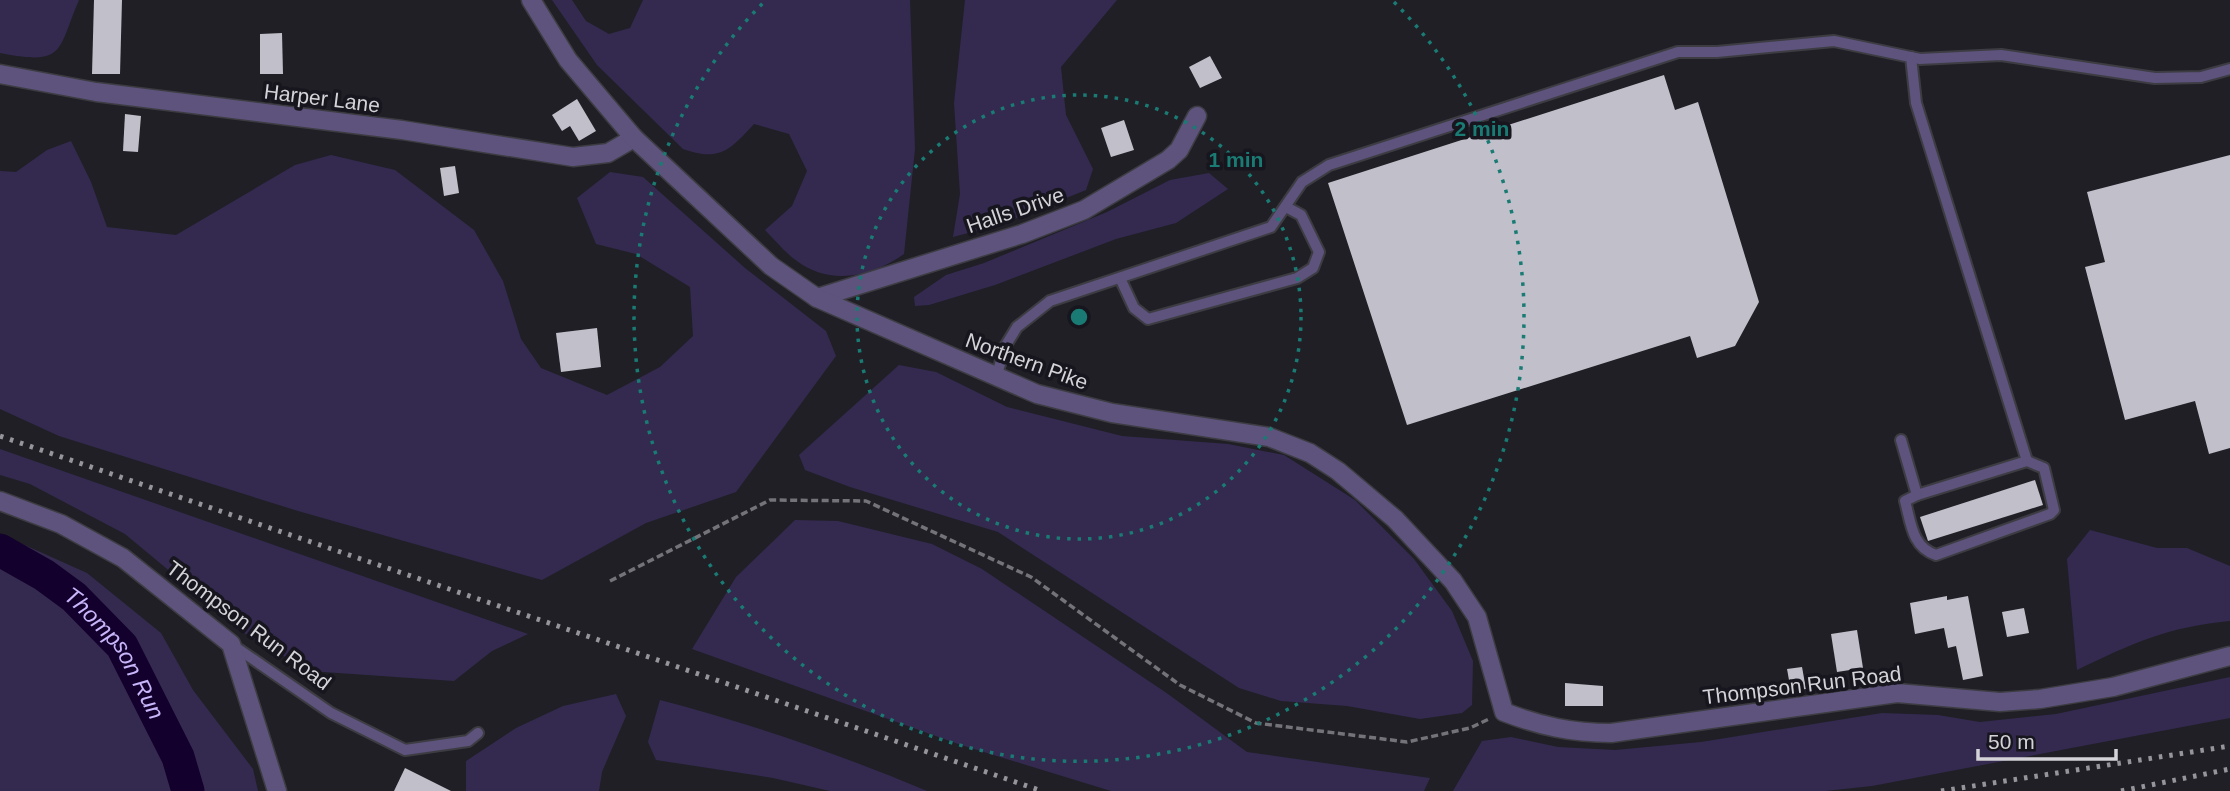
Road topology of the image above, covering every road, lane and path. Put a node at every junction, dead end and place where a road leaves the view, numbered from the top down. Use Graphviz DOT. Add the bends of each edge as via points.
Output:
graph roads {
  1 [pos="531,0"];
  2 [pos="1911,57"];
  3 [pos="2230,69"];
  4 [pos="0,74"];
  5 [pos="1197,116"];
  6 [pos="634,138"];
  7 [pos="1286,207"];
  8 [pos="1119,278"];
  9 [pos="817,298"];
  10 [pos="996,377"];
  11 [pos="1901,440"];
  12 [pos="2028,461"];
  13 [pos="1917,495"];
  14 [pos="0,501"];
  15 [pos="610,581"];
  16 [pos="231,644"];
  17 [pos="2230,656"];
  18 [pos="1504,712"];
  19 [pos="1470,728"];
  20 [pos="478,733"];
  21 [pos="277,791"];
  1 -- 6 [label="street, Northern Pike" via="568,60"];
  2 -- 3 [label="lane" via="2001,55 2170,79"];
  2 -- 7 [label="lane" via="1834,41 1662,55 1329,165 1302,182"];
  2 -- 12 [label="lane" via="1916,103"];
  4 -- 6 [label="street, Harper Lane" via="96,92 402,130 573,157 608,153"];
  5 -- 9 [label="street, Halls Drive" via="1180,150 1168,160 1084,210"];
  6 -- 9 [label="street, Northern Pike" via="771,266"];
  7 -- 8 [label="lane" via="1271,228"];
  7 -- 8 [label="lane" via="1301,215 1320,252 1313,268 1297,278 1148,319 1134,308"];
  8 -- 10 [label="lane" via="1050,301 1030,313 1006,345"];
  9 -- 10 [label="street, Northern Pike"];
  10 -- 18 [label="street, Northern Pike" via="1085,408 1269,437 1338,471 1395,519 1453,581 1477,617"];
  11 -- 13 [label="lane"];
  12 -- 13 [label="lane"];
  12 -- 13 [label="lane" via="2044,468 2054,510 1936,555 1917,543 1905,501"];
  14 -- 16 [label="street, Thompson Run Road" via="61,524 123,558"];
  15 -- 19 [label="path" via="770,500 866,501 1031,577 1180,685 1256,723 1407,742"];
  16 -- 20 [label="lane, Thompson Run Road" via="331,713 405,750 468,741"];
  16 -- 21 [label="street"];
  17 -- 18 [label="street, Thompson Run Road" via="2113,687 2040,699 2000,702 1897,693 1611,733 1574,733"];
}
